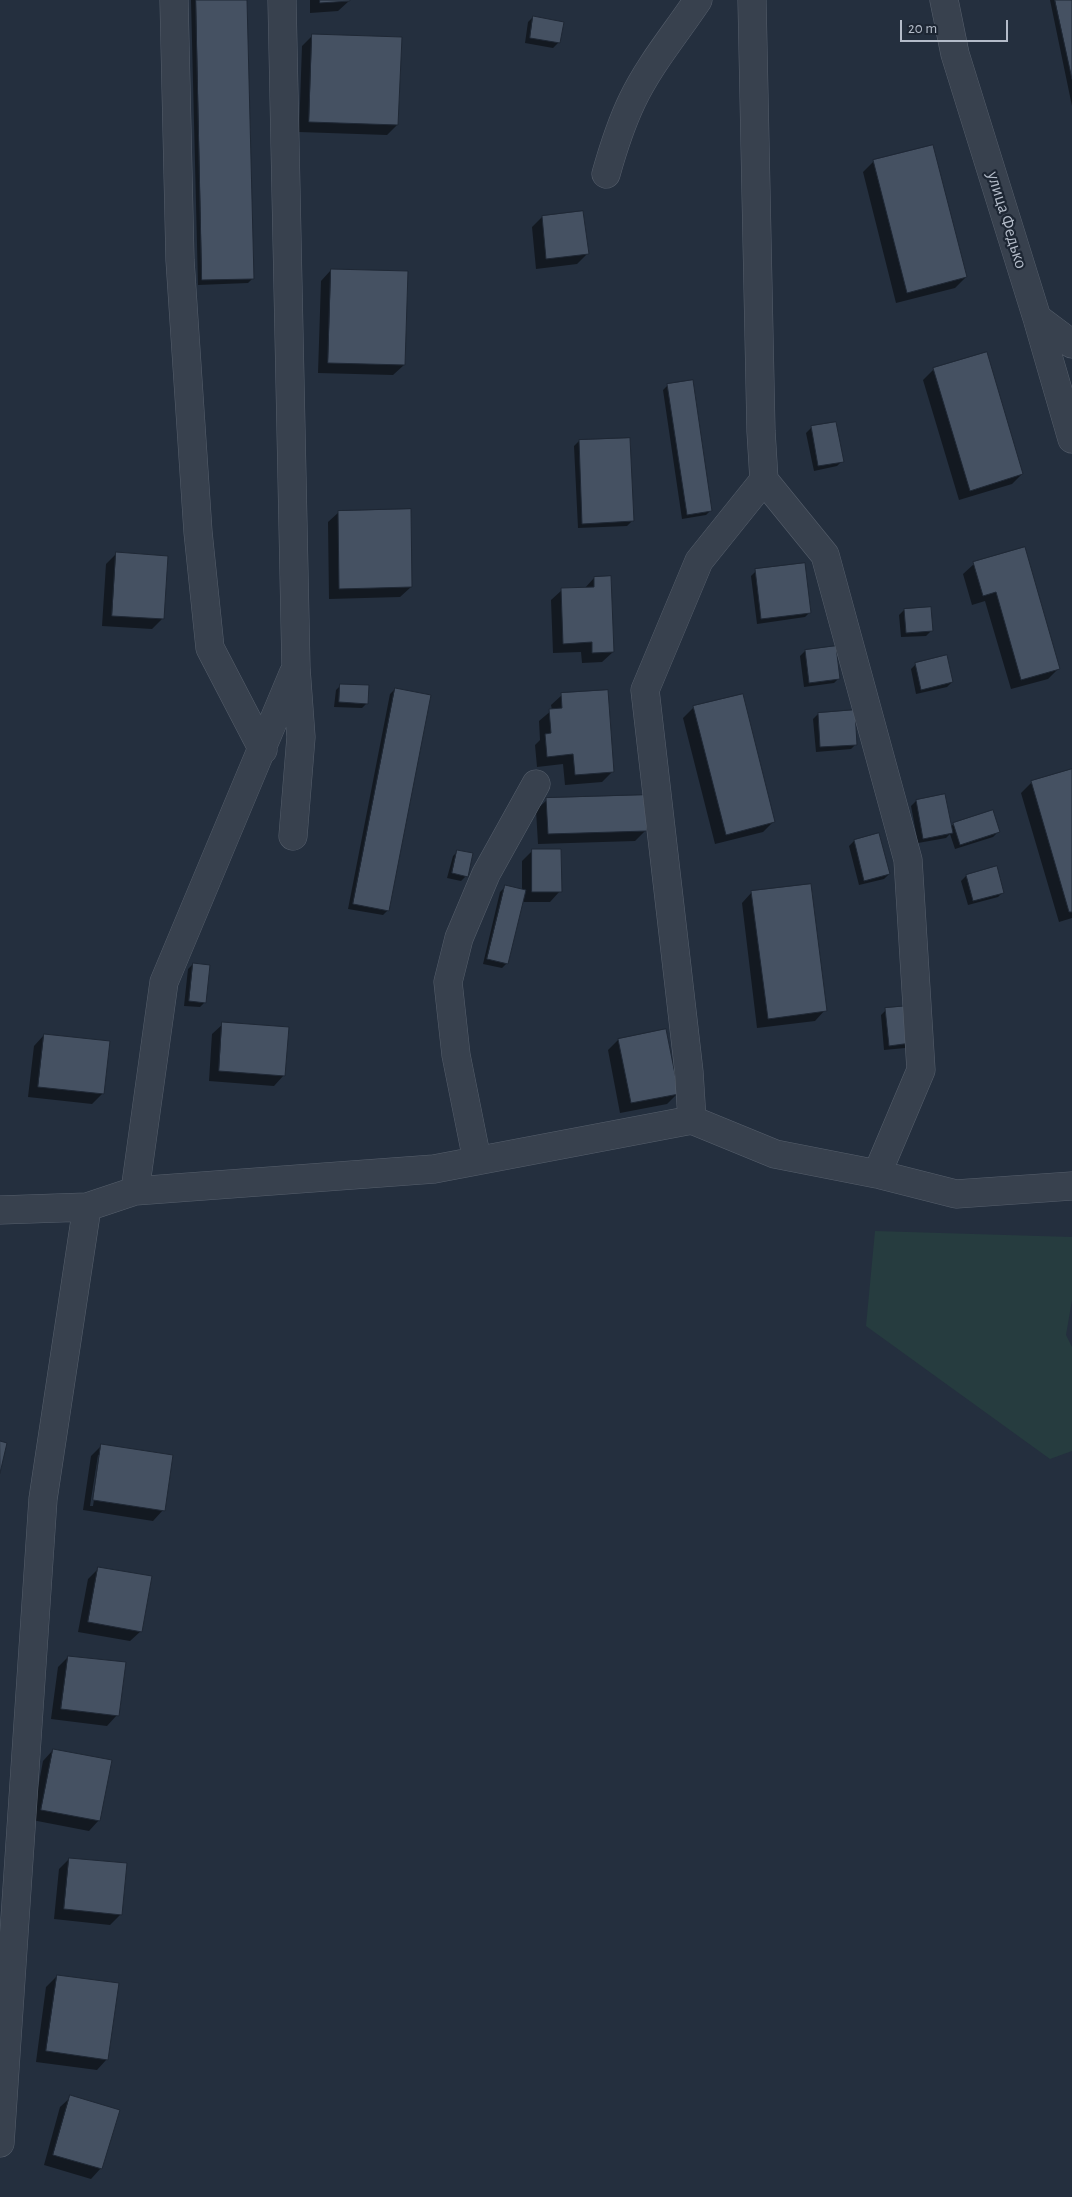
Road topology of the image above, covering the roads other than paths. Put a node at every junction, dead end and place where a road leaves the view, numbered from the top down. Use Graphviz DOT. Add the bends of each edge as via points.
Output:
graph roads {
  1 [pos="174,0"];
  2 [pos="282,0"];
  3 [pos="698,0"];
  4 [pos="752,0"];
  5 [pos="944,0"];
  6 [pos="606,174"];
  7 [pos="1037,318"];
  8 [pos="1072,344"];
  9 [pos="1072,438"];
  10 [pos="764,480"];
  11 [pos="296,668"];
  12 [pos="263,750"];
  13 [pos="536,784"];
  14 [pos="293,836"];
  15 [pos="692,1120"];
  16 [pos="477,1160"];
  17 [pos="877,1174"];
  18 [pos="1066,1182"];
  19 [pos="135,1192"];
  20 [pos="87,1207"];
  21 [pos="0,1210"];
  22 [pos="0,2143"];
  1 -- 12 [label="street" via="180,260 198,532 210,648"];
  2 -- 11 [label="street"];
  3 -- 6 [label="street" via="632,99"];
  4 -- 10 [label="street"];
  5 -- 7 [label="street, улица Федько" via="955,54"];
  7 -- 8 [label="street"];
  7 -- 9 [label="street, улица Федько"];
  10 -- 15 [label="street" via="699,562 645,690 690,1072"];
  10 -- 17 [label="street" via="825,555 908,860 921,1070"];
  11 -- 12 [label="street"];
  11 -- 14 [label="street" via="301,736"];
  12 -- 19 [label="street" via="164,982"];
  13 -- 16 [label="street" via="486,874 459,938 448,982 456,1055"];
  15 -- 16 [label="street"];
  15 -- 17 [label="street" via="775,1154"];
  16 -- 19 [label="street" via="434,1169"];
  17 -- 18 [label="street" via="956,1194"];
  19 -- 20 [label="street"];
  20 -- 21 [label="street"];
  20 -- 22 [label="street" via="43,1499"];
}
